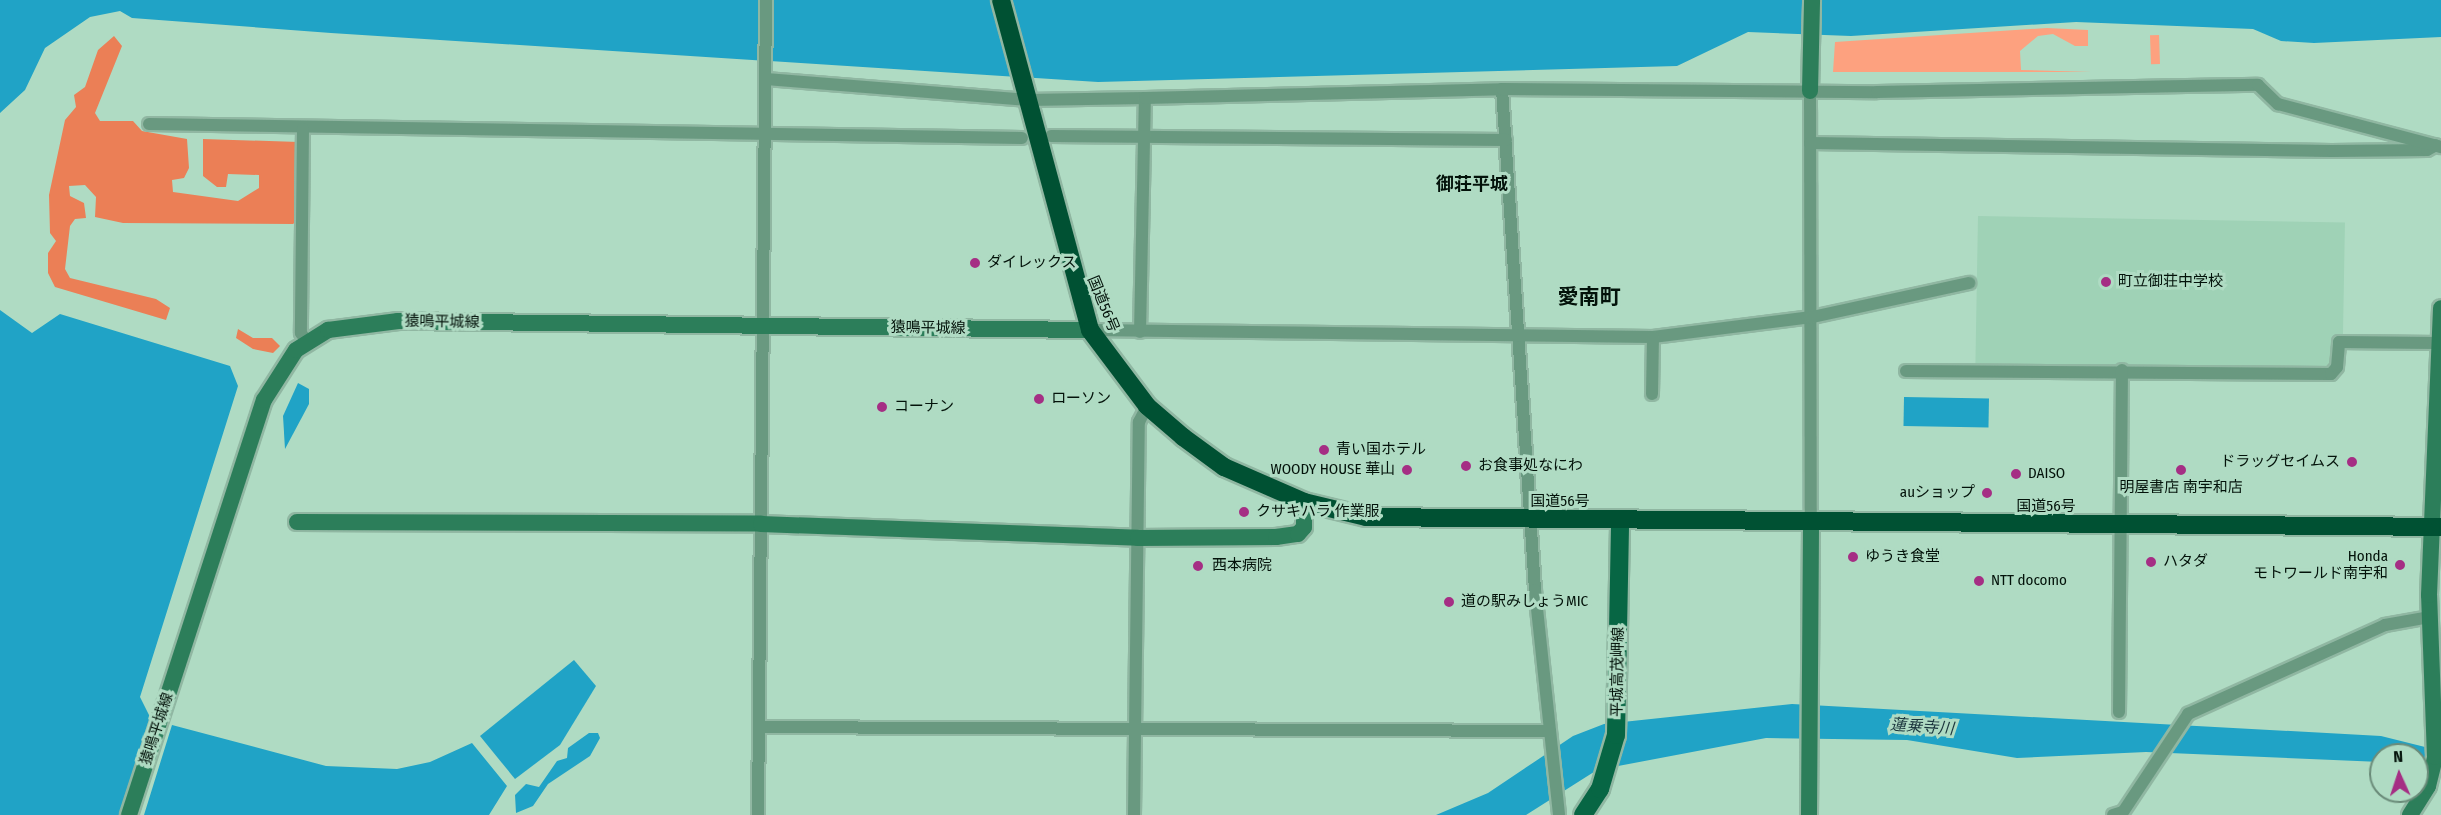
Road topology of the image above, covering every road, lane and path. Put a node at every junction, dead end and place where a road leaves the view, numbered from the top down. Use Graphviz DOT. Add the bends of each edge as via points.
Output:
graph roads {
  1 [pos="766,0"];
  2 [pos="1001,0"];
  3 [pos="1812,0"];
  4 [pos="766,75"];
  5 [pos="1810,88"];
  6 [pos="1502,89"];
  7 [pos="1026,92"];
  8 [pos="1145,98"];
  9 [pos="149,124"];
  10 [pos="303,129"];
  11 [pos="765,133"];
  12 [pos="1051,136"];
  13 [pos="1144,136"];
  14 [pos="1022,138"];
  15 [pos="1506,140"];
  16 [pos="1810,143"];
  17 [pos="2439,146"];
  18 [pos="1969,283"];
  19 [pos="2441,308"];
  20 [pos="1812,317"];
  21 [pos="764,326"];
  22 [pos="1090,330"];
  23 [pos="1140,332"];
  24 [pos="1520,335"];
  25 [pos="1653,337"];
  26 [pos="307,342"];
  27 [pos="2440,343"];
  28 [pos="2122,370"];
  29 [pos="1906,371"];
  30 [pos="1652,394"];
  31 [pos="1147,406"];
  32 [pos="2438,448"];
  33 [pos="1304,502"];
  34 [pos="1530,520"];
  35 [pos="1620,520"];
  36 [pos="297,522"];
  37 [pos="1810,523"];
  38 [pos="761,524"];
  39 [pos="2119,525"];
  40 [pos="2436,527"];
  41 [pos="1138,538"];
  42 [pos="2435,594"];
  43 [pos="2430,617"];
  44 [pos="2119,712"];
  45 [pos="759,727"];
  46 [pos="1137,729"];
  47 [pos="1550,735"];
  48 [pos="2119,814"];
  49 [pos="129,815"];
  50 [pos="758,815"];
  51 [pos="1134,815"];
  52 [pos="1559,815"];
  53 [pos="1582,815"];
  54 [pos="1809,815"];
  55 [pos="2410,815"];
  1 -- 4 [label="street"];
  2 -- 7 [label="highway, 国道56号"];
  3 -- 5 [label="main road"];
  4 -- 7 [label="street"];
  4 -- 11 [label="street"];
  5 -- 6 [label="street"];
  5 -- 16 [label="street"];
  5 -- 17 [label="street" via="2258,85 2278,104"];
  6 -- 8 [label="street"];
  6 -- 15 [label="street"];
  7 -- 8 [label="street"];
  7 -- 22 [label="highway, 国道56号"];
  8 -- 13 [label="street"];
  9 -- 10 [label="street"];
  10 -- 11 [label="street"];
  10 -- 26 [label="street" via="301,333"];
  11 -- 14 [label="street"];
  11 -- 21 [label="street"];
  12 -- 13 [label="street"];
  13 -- 15 [label="street"];
  13 -- 23 [label="street"];
  15 -- 24 [label="street"];
  16 -- 17 [label="street" via="2332,151 2427,150"];
  16 -- 20 [label="street"];
  18 -- 20 [label="street"];
  19 -- 27 [label="main road"];
  20 -- 25 [label="street"];
  20 -- 37 [label="street"];
  21 -- 22 [label="main road, 猿鳴平城線"];
  21 -- 26 [label="main road, 猿鳴平城線" via="363,322"];
  21 -- 38 [label="street"];
  22 -- 23 [label="street"];
  22 -- 31 [label="highway, 国道56号"];
  23 -- 24 [label="street"];
  24 -- 25 [label="street"];
  24 -- 34 [label="street"];
  25 -- 30 [label="street"];
  26 -- 49 [label="main road, 猿鳴平城線" via="276,375 264,400"];
  27 -- 28 [label="street" via="2339,342 2337,368 2331,374"];
  27 -- 32 [label="main road"];
  28 -- 29 [label="street"];
  28 -- 39 [label="street"];
  31 -- 33 [label="highway, 国道56号" via="1224,467"];
  31 -- 41 [label="street" via="1139,422"];
  32 -- 40 [label="main road"];
  33 -- 34 [label="highway, 国道56号" via="1366,517"];
  33 -- 41 [label="main road" via="1304,527 1298,534"];
  34 -- 35 [label="highway, 国道56号"];
  34 -- 47 [label="street"];
  35 -- 37 [label="highway, 国道56号"];
  35 -- 53 [label="main road, 平城高茂岬線" via="1618,705 1611,762"];
  36 -- 38 [label="main road"];
  37 -- 39 [label="highway, 国道56号"];
  37 -- 54 [label="main road"];
  38 -- 41 [label="main road"];
  38 -- 45 [label="street"];
  39 -- 40 [label="highway, 国道56号"];
  39 -- 44 [label="street"];
  40 -- 42 [label="main road"];
  41 -- 46 [label="street"];
  42 -- 43 [label="main road"];
  43 -- 48 [label="street" via="2385,625 2183,718"];
  43 -- 55 [label="main road" via="2435,727 2428,786"];
  45 -- 46 [label="street"];
  45 -- 50 [label="street"];
  46 -- 47 [label="street"];
  46 -- 51 [label="street"];
  47 -- 52 [label="street"];
}
